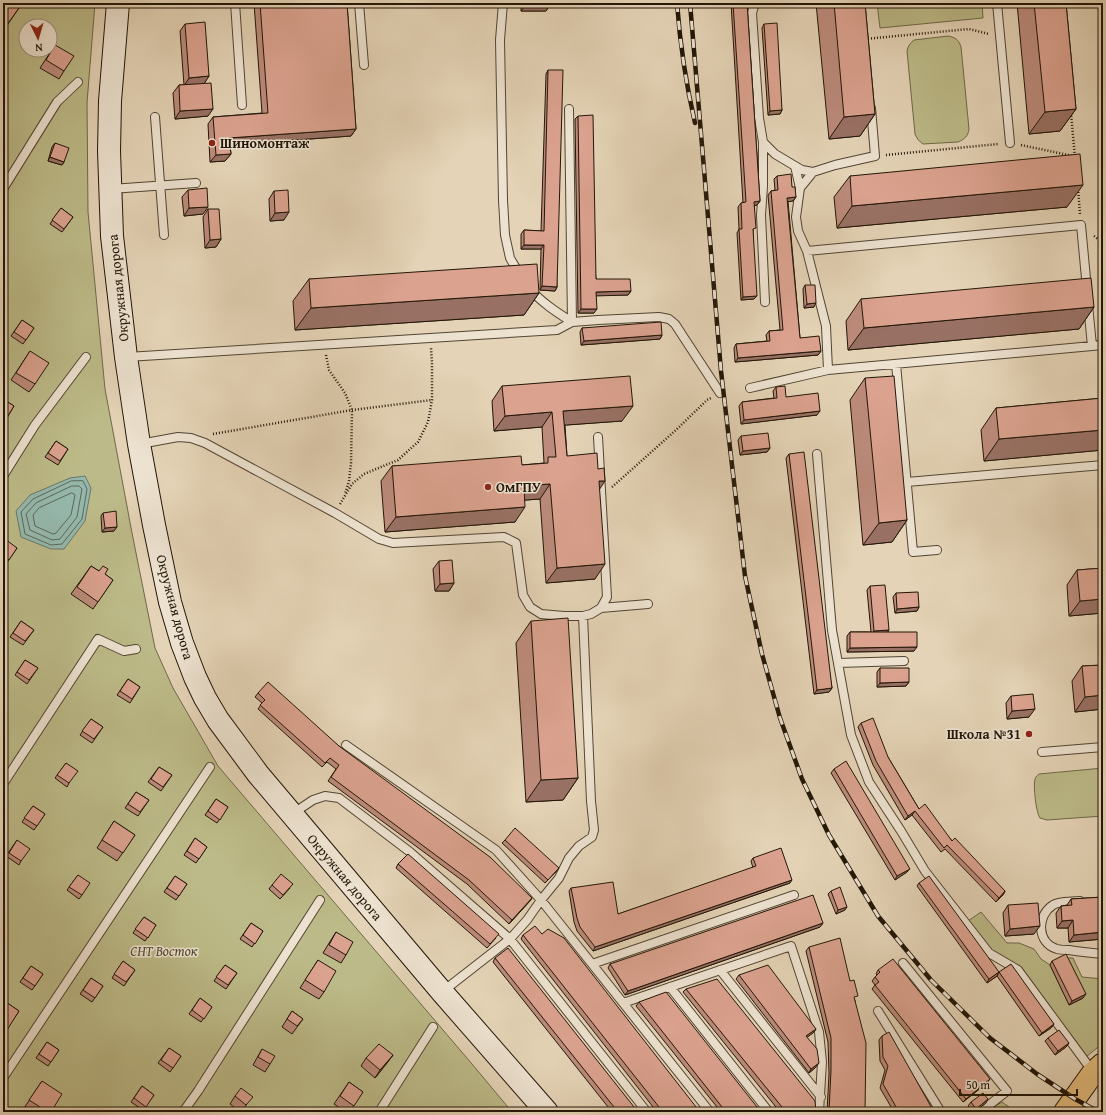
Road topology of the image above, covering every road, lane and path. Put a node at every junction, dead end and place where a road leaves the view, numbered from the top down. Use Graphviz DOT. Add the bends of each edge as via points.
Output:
graph roads {
  1 [pos="118,3"];
  2 [pos="235,3"];
  3 [pos="358,3"];
  4 [pos="503,3"];
  5 [pos="755,3"];
  6 [pos="997,3"];
  7 [pos="1001,37"];
  8 [pos="864,39"];
  9 [pos="364,65"];
  10 [pos="78,82"];
  11 [pos="870,101"];
  12 [pos="242,105"];
  13 [pos="569,109"];
  14 [pos="1070,110"];
  15 [pos="155,117"];
  16 [pos="763,142"];
  17 [pos="1010,143"];
  18 [pos="875,156"];
  19 [pos="1075,156"];
  20 [pos="1075,164"];
  21 [pos="795,166"];
  22 [pos="813,172"];
  23 [pos="196,183"];
  24 [pos="160,186"];
  25 [pos="1078,187"];
  26 [pos="800,188"];
  27 [pos="3,189"];
  28 [pos="110,189"];
  29 [pos="1081,226"];
  30 [pos="164,235"];
  31 [pos="807,251"];
  32 [pos="765,302"];
  33 [pos="572,322"];
  34 [pos="1103,345"];
  35 [pos="1092,346"];
  36 [pos="86,357"];
  37 [pos="126,357"];
  38 [pos="432,363"];
  39 [pos="896,364"];
  40 [pos="329,370"];
  41 [pos="828,370"];
  42 [pos="750,388"];
  43 [pos="720,393"];
  44 [pos="432,400"];
  45 [pos="352,410"];
  46 [pos="598,437"];
  47 [pos="191,438"];
  48 [pos="139,444"];
  49 [pos="817,454"];
  50 [pos="1103,465"];
  51 [pos="3,476"];
  52 [pos="907,482"];
  53 [pos="602,497"];
  54 [pos="344,498"];
  55 [pos="335,512"];
  56 [pos="937,550"];
  57 [pos="648,604"];
  58 [pos="601,608"];
  59 [pos="583,616"];
  60 [pos="136,649"];
  61 [pos="904,661"];
  62 [pos="838,663"];
  63 [pos="346,745"];
  64 [pos="1103,748"];
  65 [pos="1042,752"];
  66 [pos="210,767"];
  67 [pos="3,784"];
  68 [pos="292,814"];
  69 [pos="794,894"];
  70 [pos="320,900"];
  71 [pos="541,900"];
  72 [pos="1089,900"];
  73 [pos="510,939"];
  74 [pos="1103,954"];
  75 [pos="903,962"];
  76 [pos="592,964"];
  77 [pos="720,970"];
  78 [pos="670,987"];
  79 [pos="442,992"];
  80 [pos="623,1004"];
  81 [pos="878,1012"];
  82 [pos="433,1027"];
  83 [pos="1098,1069"];
  84 [pos="3,1078"];
  85 [pos="821,1097"];
  86 [pos="183,1112"];
  87 [pos="379,1112"];
  88 [pos="547,1112"];
  89 [pos="647,1112"];
  90 [pos="710,1112"];
  91 [pos="769,1112"];
  92 [pos="820,1112"];
  93 [pos="941,1112"];
  94 [pos="980,1112"];
  95 [pos="1065,1112"];
  1 -- 28 [label="main road, Окружная дорога" via="110,101"];
  2 -- 12 [label="lane"];
  3 -- 9 [label="lane"];
  4 -- 33 [label="lane" via="500,40 503,200 510,258 536,296"];
  5 -- 16 [label="lane" via="752,13"];
  6 -- 7 [label="lane"];
  7 -- 8 [label="path" via="969,29"];
  7 -- 17 [label="lane"];
  10 -- 27 [label="lane" via="57,102"];
  11 -- 18 [label="lane"];
  13 -- 33 [label="lane"];
  14 -- 19 [label="path"];
  15 -- 24 [label="lane"];
  16 -- 21 [label="lane" via="775,154"];
  16 -- 32 [label="lane" via="761,215"];
  17 -- 18 [label="path"];
  17 -- 19 [label="path"];
  18 -- 22 [label="lane"];
  19 -- 20 [label="path"];
  21 -- 22 [label="lane"];
  21 -- 26 [label="lane"];
  22 -- 26 [label="lane"];
  23 -- 24 [label="lane"];
  24 -- 28 [label="lane"];
  24 -- 30 [label="lane"];
  25 -- 29 [label="path"];
  26 -- 31 [label="lane" via="796,217 798,231"];
  28 -- 37 [label="main road, Окружная дорога" via="112,236"];
  29 -- 31 [label="lane"];
  29 -- 35 [label="lane"];
  31 -- 41 [label="lane" via="826,326"];
  33 -- 37 [label="lane" via="557,330"];
  33 -- 43 [label="lane" via="659,317 669,319 675,324"];
  34 -- 35 [label="lane"];
  35 -- 39 [label="lane"];
  36 -- 51 [label="lane" via="35,424"];
  37 -- 48 [label="main road, Окружная дорога"];
  38 -- 44 [label="path"];
  39 -- 41 [label="lane"];
  39 -- 52 [label="lane"];
  40 -- 45 [label="path" via="345,393"];
  41 -- 42 [label="lane"];
  43 -- 53 [label="path" via="707,400"];
  44 -- 45 [label="path"];
  44 -- 54 [label="path" via="428,422 418,442 398,460 364,474 352,484"];
  45 -- 47 [label="path"];
  45 -- 54 [label="path" via="351,463"];
  46 -- 53 [label="lane"];
  47 -- 48 [label="lane" via="178,437"];
  47 -- 55 [label="lane"];
  48 -- 68 [label="main road, Окружная дорога" via="170,602 195,677 218,720"];
  49 -- 62 [label="lane" via="832,630"];
  50 -- 52 [label="lane"];
  52 -- 56 [label="lane" via="913,552"];
  53 -- 58 [label="lane" via="607,597"];
  54 -- 55 [label="path"];
  55 -- 59 [label="lane" via="379,539 393,544 504,537 516,543 522,595 530,608 541,614"];
  57 -- 58 [label="lane"];
  58 -- 59 [label="lane"];
  59 -- 71 [label="lane" via="594,830 592,837 568,858 559,878"];
  60 -- 67 [label="lane" via="124,651 98,639"];
  61 -- 62 [label="lane"];
  62 -- 83 [label="lane" via="850,735 869,782 925,871 989,953 1018,970"];
  63 -- 71 [label="lane" via="496,850"];
  64 -- 65 [label="lane"];
  66 -- 84 [label="lane"];
  68 -- 73 [label="lane" via="313,800 325,796 339,798 410,852"];
  68 -- 79 [label="main road, Окружная дорога"];
  69 -- 76 [label="lane"];
  70 -- 86 [label="lane"];
  71 -- 73 [label="lane"];
  71 -- 76 [label="lane"];
  72 -- 74 [label="lane" via="1053,905 1046,911 1040,928 1049,945 1057,949"];
  73 -- 79 [label="lane"];
  73 -- 89 [label="lane"];
  75 -- 94 [label="lane" via="1006,1091"];
  76 -- 80 [label="lane"];
  77 -- 78 [label="lane"];
  77 -- 85 [label="lane"];
  77 -- 85 [label="lane" via="791,946 820,1032"];
  78 -- 80 [label="lane"];
  78 -- 91 [label="lane"];
  79 -- 88 [label="main road, Окружная дорога"];
  80 -- 90 [label="lane"];
  81 -- 93 [label="lane"];
  82 -- 87 [label="lane"];
  83 -- 95 [label="main road"];
  85 -- 92 [label="lane"];
}
